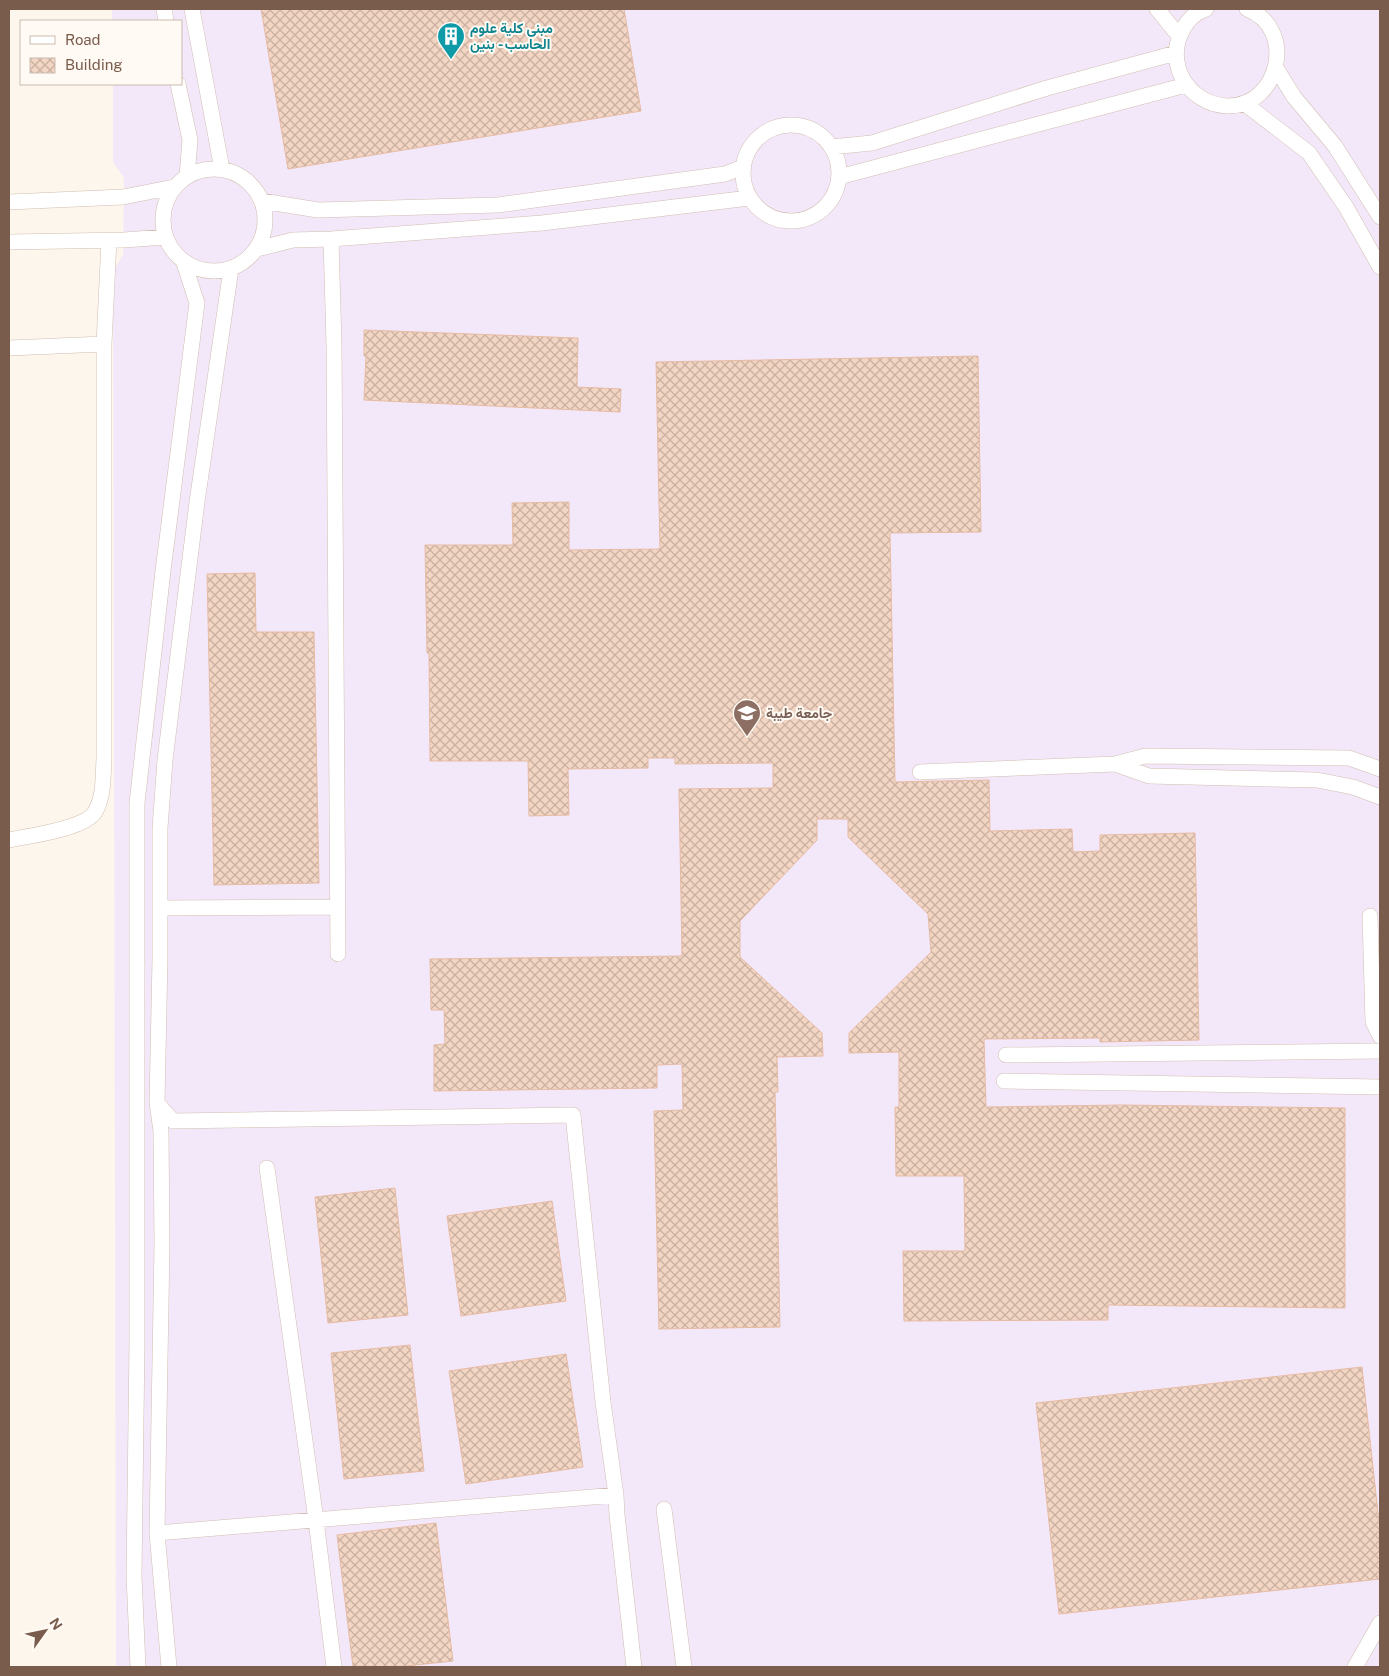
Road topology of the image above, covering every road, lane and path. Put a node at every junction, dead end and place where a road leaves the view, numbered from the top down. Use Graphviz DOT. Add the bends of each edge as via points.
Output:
graph roads {
  1 [pos="192,9"];
  2 [pos="1157,9"];
  3 [pos="1203,9"];
  4 [pos="1247,9"];
  5 [pos="1179,36"];
  6 [pos="1176,54"];
  7 [pos="1276,68"];
  8 [pos="178,85"];
  9 [pos="1186,86"];
  10 [pos="1244,103"];
  11 [pos="831,147"];
  12 [pos="744,167"];
  13 [pos="222,169"];
  14 [pos="187,176"];
  15 [pos="838,177"];
  16 [pos="174,188"];
  17 [pos="749,198"];
  18 [pos="262,201"];
  19 [pos="9,202"];
  20 [pos="1380,217"];
  21 [pos="165,237"];
  22 [pos="331,238"];
  23 [pos="109,240"];
  24 [pos="9,242"];
  25 [pos="257,249"];
  26 [pos="184,263"];
  27 [pos="1380,267"];
  28 [pos="231,269"];
  29 [pos="104,344"];
  30 [pos="9,348"];
  31 [pos="180,438"];
  32 [pos="206,442"];
  33 [pos="1115,764"];
  34 [pos="1380,769"];
  35 [pos="920,772"];
  36 [pos="1380,798"];
  37 [pos="9,840"];
  38 [pos="338,907"];
  39 [pos="160,908"];
  40 [pos="1370,916"];
  41 [pos="338,954"];
  42 [pos="1380,1036"];
  43 [pos="1380,1051"];
  44 [pos="1006,1055"];
  45 [pos="1004,1080"];
  46 [pos="1380,1087"];
  47 [pos="157,1103"];
  48 [pos="267,1168"];
  49 [pos="616,1495"];
  50 [pos="664,1510"];
  51 [pos="316,1520"];
  52 [pos="157,1533"];
  53 [pos="1380,1623"];
  54 [pos="138,1667"];
  55 [pos="169,1667"];
  56 [pos="334,1667"];
  57 [pos="634,1667"];
  58 [pos="684,1667"];
  59 [pos="1355,1667"];
  1 -- 13 [label="street"];
  2 -- 5 [label="street"];
  3 -- 5 [label="street" via="1188,21"];
  4 -- 7 [label="street" via="1266,22 1274,36 1278,52"];
  5 -- 6 [label="street"];
  6 -- 9 [label="street" via="1178,71"];
  6 -- 11 [label="street" via="1047,88 872,143"];
  7 -- 10 [label="street" via="1270,83"];
  7 -- 20 [label="street" via="1294,97 1335,146"];
  8 -- 14 [label="street" via="190,140"];
  9 -- 10 [label="street" via="1212,104"];
  9 -- 15 [label="street"];
  10 -- 27 [label="street" via="1309,153 1346,207"];
  11 -- 12 [label="street" via="820,135 805,127 788,125 757,138 748,151"];
  11 -- 15 [label="street"];
  12 -- 17 [label="street" via="744,184"];
  12 -- 18 [label="street" via="725,174 498,205 318,210"];
  13 -- 14 [label="street" via="204,169"];
  13 -- 18 [label="street" via="238,175 252,186"];
  14 -- 16 [label="street"];
  15 -- 17 [label="street" via="835,192 827,205 815,215 801,220 786,221 772,217"];
  16 -- 19 [label="street" via="123,196"];
  16 -- 21 [label="street" via="165,203 162,220"];
  17 -- 22 [label="street" via="542,223"];
  18 -- 25 [label="street" via="266,218 264,235"];
  21 -- 23 [label="street"];
  21 -- 26 [label="street"];
  22 -- 25 [label="street" via="293,240"];
  22 -- 38 [label="street"];
  23 -- 24 [label="street"];
  23 -- 29 [label="street"];
  25 -- 28 [label="street" via="246,261"];
  26 -- 28 [label="street" via="199,270"];
  26 -- 31 [label="street" via="198,302"];
  28 -- 32 [label="street"];
  29 -- 30 [label="street"];
  29 -- 37 [label="street" via="104,750 101,795 95,813 77,825"];
  31 -- 32 [label="street"];
  31 -- 54 [label="street" via="137,803 134,1576"];
  32 -- 39 [label="street" via="165,760 160,828"];
  33 -- 34 [label="street" via="1145,756 1349,758"];
  33 -- 35 [label="street"];
  33 -- 36 [label="street" via="1149,776 1317,780 1353,787"];
  38 -- 39 [label="street"];
  38 -- 41 [label="street"];
  39 -- 47 [label="street"];
  40 -- 42 [label="street" via="1373,1022"];
  43 -- 44 [label="street"];
  45 -- 46 [label="street"];
  47 -- 49 [label="street" via="174,1121 573,1115"];
  47 -- 52 [label="street" via="162,1245"];
  48 -- 51 [label="street"];
  49 -- 51 [label="street"];
  49 -- 57 [label="street"];
  50 -- 58 [label="street"];
  51 -- 52 [label="street"];
  51 -- 56 [label="street"];
  52 -- 55 [label="street"];
  53 -- 59 [label="street"];
}
